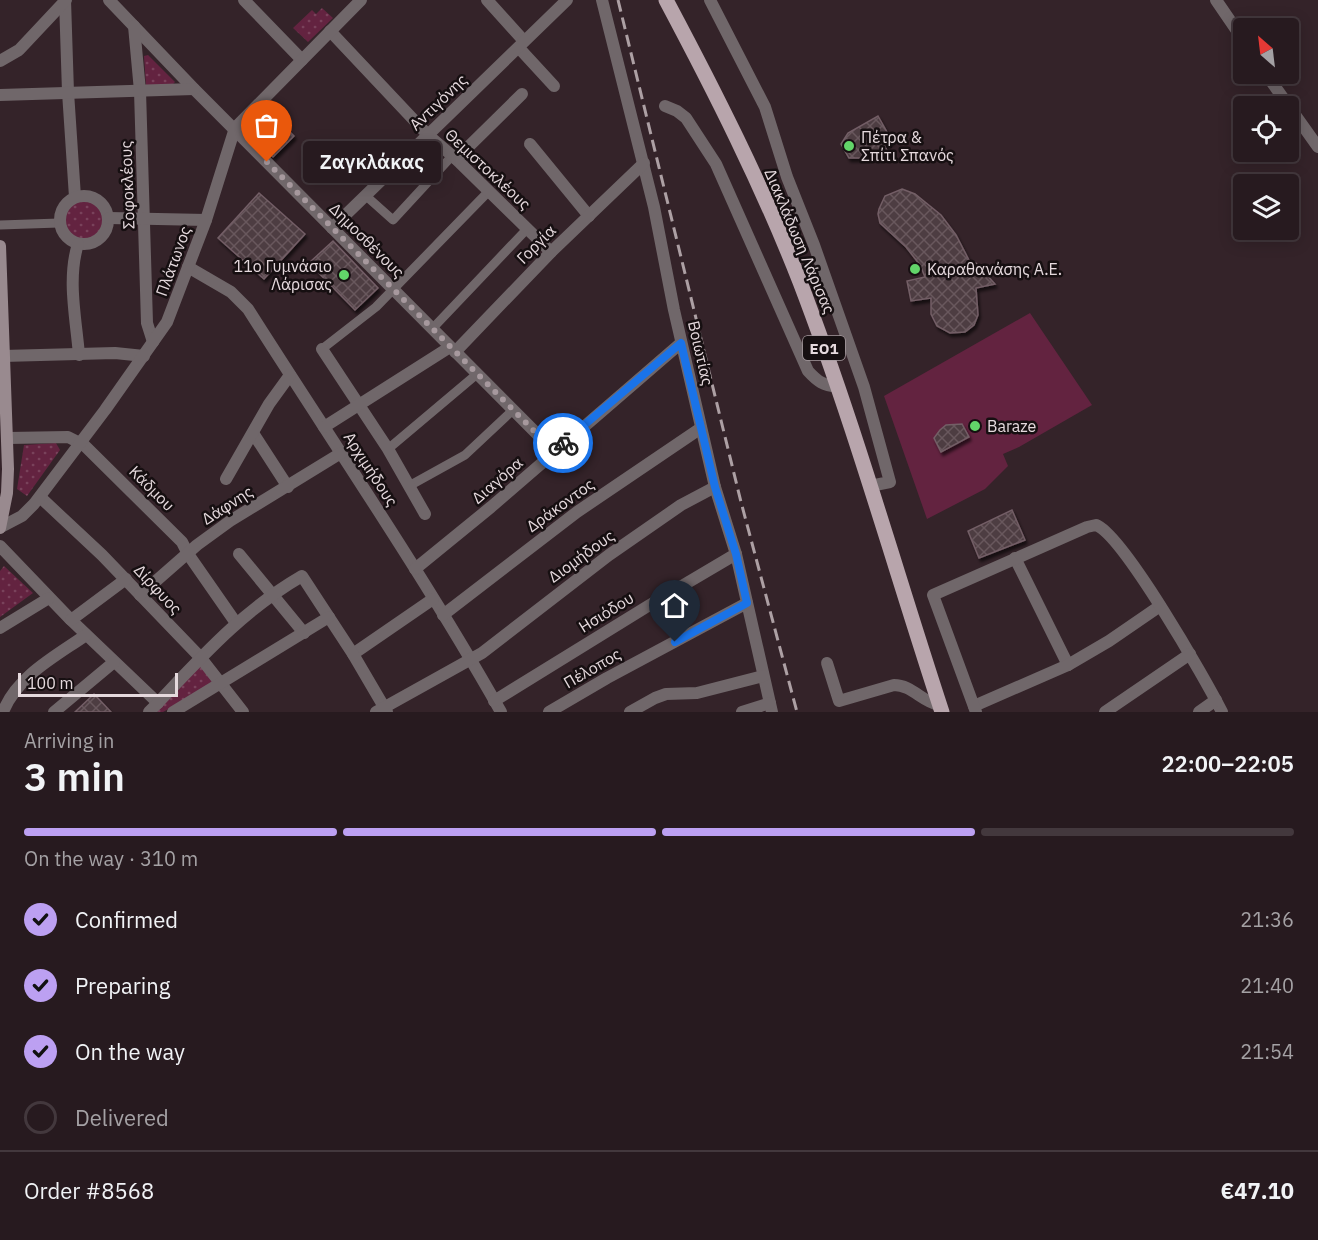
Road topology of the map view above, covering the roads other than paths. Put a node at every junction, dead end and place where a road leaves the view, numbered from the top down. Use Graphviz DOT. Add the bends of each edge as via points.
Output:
graph roads {
  1 [pos="65,0"];
  2 [pos="109,0"];
  3 [pos="244,0"];
  4 [pos="487,0"];
  5 [pos="567,0"];
  6 [pos="602,0"];
  7 [pos="666,0"];
  8 [pos="710,0"];
  9 [pos="1216,0"];
  10 [pos="358,1"];
  11 [pos="1233,25"];
  12 [pos="134,26"];
  13 [pos="330,31"];
  14 [pos="521,44"];
  15 [pos="302,60"];
  16 [pos="0,61"];
  17 [pos="1273,84"];
  18 [pos="554,87"];
  19 [pos="194,89"];
  20 [pos="140,91"];
  21 [pos="68,93"];
  22 [pos="522,94"];
  23 [pos="0,95"];
  24 [pos="665,106"];
  25 [pos="235,128"];
  26 [pos="428,135"];
  27 [pos="530,144"];
  28 [pos="1318,147"];
  29 [pos="454,158"];
  30 [pos="644,164"];
  31 [pos="489,191"];
  32 [pos="365,195"];
  33 [pos="75,197"];
  34 [pos="589,216"];
  35 [pos="109,218"];
  36 [pos="144,219"];
  37 [pos="206,220"];
  38 [pos="59,222"];
  39 [pos="0,225"];
  40 [pos="332,228"];
  41 [pos="527,229"];
  42 [pos="78,244"];
  43 [pos="0,246"];
  44 [pos="551,252"];
  45 [pos="0,254"];
  46 [pos="188,267"];
  47 [pos="394,291"];
  48 [pos="1,297"];
  49 [pos="432,329"];
  50 [pos="1,335"];
  51 [pos="153,342"];
  52 [pos="681,343"];
  53 [pos="322,348"];
  54 [pos="453,350"];
  55 [pos="79,355"];
  56 [pos="3,356"];
  57 [pos="144,356"];
  58 [pos="477,374"];
  59 [pos="290,375"];
  60 [pos="838,387"];
  61 [pos="358,405"];
  62 [pos="513,410"];
  63 [pos="324,427"];
  64 [pos="701,428"];
  65 [pos="253,433"];
  66 [pos="8,438"];
  67 [pos="80,442"];
  68 [pos="388,449"];
  69 [pos="554,451"];
  70 [pos="341,453"];
  71 [pos="226,478"];
  72 [pos="409,486"];
  73 [pos="870,486"];
  74 [pos="288,487"];
  75 [pos="715,487"];
  76 [pos="40,497"];
  77 [pos="425,514"];
  78 [pos="0,527"];
  79 [pos="0,546"];
  80 [pos="188,554"];
  81 [pos="239,554"];
  82 [pos="736,554"];
  83 [pos="1015,558"];
  84 [pos="414,569"];
  85 [pos="126,579"];
  86 [pos="140,595"];
  87 [pos="272,596"];
  88 [pos="50,598"];
  89 [pos="433,599"];
  90 [pos="747,603"];
  91 [pos="1160,606"];
  92 [pos="443,615"];
  93 [pos="329,617"];
  94 [pos="71,620"];
  95 [pos="236,623"];
  96 [pos="0,628"];
  97 [pos="304,633"];
  98 [pos="86,635"];
  99 [pos="353,654"];
  100 [pos="1190,654"];
  101 [pos="200,657"];
  102 [pos="470,658"];
  103 [pos="114,662"];
  104 [pos="827,663"];
  105 [pos="1068,665"];
  106 [pos="763,676"];
  107 [pos="221,684"];
  108 [pos="1216,700"];
  109 [pos="497,706"];
  110 [pos="154,707"];
  111 [pos="771,707"];
  112 [pos="841,707"];
  113 [pos="941,708"];
  114 [pos="975,709"];
  115 [pos="383,711"];
  116 [pos="3,712"];
  117 [pos="54,712"];
  118 [pos="173,712"];
  119 [pos="243,712"];
  120 [pos="549,712"];
  121 [pos="630,712"];
  122 [pos="742,712"];
  123 [pos="1105,712"];
  124 [pos="1199,712"];
  125 [pos="1222,712"];
  1 -- 16 [label="street" via="19,50"];
  1 -- 21 [label="street"];
  2 -- 12 [label="street, Δημοσθένους"];
  3 -- 15 [label="street"];
  4 -- 14 [label="street"];
  5 -- 14 [label="street, Αντιγόνης"];
  6 -- 30 [label="street, Βοιωτίας"];
  7 -- 60 [label="main road, Διακλάδωση Λάρισας / ΕΟ1" via="770,212"];
  8 -- 73 [label="street" via="765,106 864,387 890,482"];
  9 -- 11 [label="street"];
  10 -- 13 [label="street, Πλάτωνος"];
  12 -- 19 [label="street, Δημοσθένους"];
  12 -- 20 [label="street, Σοφοκλέους"];
  13 -- 15 [label="street, Πλάτωνος"];
  13 -- 26 [label="street, Θεμιστοκλέους"];
  14 -- 18 [label="street"];
  14 -- 26 [label="street, Αντιγόνης"];
  15 -- 25 [label="street, Πλάτωνος"];
  17 -- 28 [label="street"];
  19 -- 20 [label="street"];
  19 -- 25 [label="street, Δημοσθένους"];
  20 -- 21 [label="street"];
  20 -- 36 [label="street, Σοφοκλέους"];
  21 -- 23 [label="street"];
  21 -- 33 [label="street"];
  22 -- 29 [label="street"];
  24 -- 60 [label="street" via="686,118 716,164 808,371 824,386"];
  25 -- 37 [label="street, Πλάτωνος"];
  25 -- 40 [label="street, Δημοσθένους"];
  26 -- 29 [label="street, Θεμιστοκλέους"];
  26 -- 32 [label="street, Αντιγόνης"];
  27 -- 34 [label="street"];
  29 -- 31 [label="street, Θεμιστοκλέους"];
  29 -- 32 [label="street" via="393,220"];
  30 -- 34 [label="street, Γοργία"];
  30 -- 52 [label="street, Βοιωτίας"];
  31 -- 41 [label="street, Θεμιστοκλέους"];
  31 -- 47 [label="street"];
  32 -- 40 [label="street, Αντιγόνης"];
  33 -- 35 [label="street" via="95,198"];
  33 -- 38 [label="street" via="62,209"];
  34 -- 44 [label="street, Γοργία"];
  35 -- 36 [label="street"];
  35 -- 42 [label="street" via="102,237 91,244"];
  36 -- 37 [label="street"];
  36 -- 51 [label="street, Σοφοκλέους" via="147,328"];
  37 -- 46 [label="street, Πλάτωνος"];
  38 -- 39 [label="street"];
  38 -- 42 [label="street" via="65,236"];
  40 -- 47 [label="street, Δημοσθένους"];
  41 -- 44 [label="street, Θεμιστοκλέους"];
  41 -- 49 [label="street"];
  42 -- 55 [label="street" via="72,279"];
  43 -- 45 [label="main road"];
  44 -- 54 [label="street, Γοργία"];
  45 -- 48 [label="main road"];
  46 -- 51 [label="street, Πλάτωνος" via="171,315"];
  46 -- 59 [label="street, Αρχιμήδους" via="231,292 244,305"];
  47 -- 49 [label="street, Δημοσθένους"];
  47 -- 53 [label="street"];
  48 -- 50 [label="main road"];
  49 -- 54 [label="street, Δημοσθένους"];
  50 -- 56 [label="main road"];
  51 -- 57 [label="street, Πλάτωνος"];
  52 -- 64 [label="street, Βοιωτίας"];
  52 -- 69 [label="street, Διαγόρα"];
  53 -- 61 [label="street"];
  54 -- 58 [label="street, Δημοσθένους"];
  54 -- 61 [label="street, Γοργία"];
  55 -- 56 [label="street"];
  55 -- 57 [label="street"];
  56 -- 66 [label="main road"];
  57 -- 67 [label="street, Πλάτωνος"];
  58 -- 62 [label="street, Δημοσθένους"];
  58 -- 68 [label="street"];
  59 -- 63 [label="street, Αρχιμήδους"];
  59 -- 65 [label="street"];
  60 -- 73 [label="main road, Διακλάδωση Λάρισας / ΕΟ1"];
  61 -- 63 [label="street, Γοργία"];
  61 -- 68 [label="street"];
  62 -- 69 [label="street, Δημοσθένους"];
  62 -- 72 [label="street" via="465,455"];
  63 -- 70 [label="street, Αρχιμήδους"];
  64 -- 75 [label="street, Βοιωτίας"];
  64 -- 92 [label="street, Δράκοντος" via="577,512"];
  65 -- 71 [label="street"];
  65 -- 74 [label="street"];
  66 -- 67 [label="street" via="60,436"];
  66 -- 78 [label="main road" via="8,480"];
  67 -- 76 [label="street, Πλάτωνος"];
  67 -- 80 [label="street, Κάδμου" via="172,531"];
  68 -- 72 [label="street"];
  69 -- 84 [label="street, Διαγόρα"];
  70 -- 74 [label="street, Δάφνης"];
  70 -- 84 [label="street, Αρχιμήδους"];
  72 -- 77 [label="street"];
  73 -- 113 [label="main road, Διακλάδωση Λάρισας / ΕΟ1"];
  74 -- 80 [label="street, Δάφνης" via="230,521"];
  75 -- 82 [label="street, Βοιωτίας"];
  75 -- 102 [label="street, Διομήδους" via="681,505"];
  76 -- 78 [label="street, Πλάτωνος" via="22,516"];
  76 -- 85 [label="street, Δίρφυος"];
  79 -- 88 [label="street"];
  80 -- 86 [label="street, Δάφνης"];
  80 -- 95 [label="street, Κάδμου"];
  81 -- 87 [label="street"];
  82 -- 90 [label="street, Βοιωτίας"];
  82 -- 109 [label="street, Ησιόδου" via="648,606"];
  83 -- 91 [label="street" via="1096,525 1114,540"];
  83 -- 105 [label="street"];
  83 -- 114 [label="street" via="933,595"];
  84 -- 89 [label="street, Αρχιμήδους"];
  85 -- 86 [label="street, Δίρφυος"];
  85 -- 94 [label="street"];
  86 -- 101 [label="street, Δίρφυος"];
  87 -- 93 [label="street" via="302,576"];
  87 -- 95 [label="street"];
  87 -- 97 [label="street"];
  88 -- 94 [label="street"];
  88 -- 96 [label="street"];
  89 -- 92 [label="street, Αρχιμήδους"];
  89 -- 99 [label="street"];
  90 -- 106 [label="street, Βοιωτίας"];
  90 -- 120 [label="street, Πέλοπος"];
  91 -- 100 [label="street"];
  91 -- 105 [label="street"];
  92 -- 102 [label="street, Αρχιμήδους"];
  93 -- 97 [label="street"];
  93 -- 99 [label="street"];
  94 -- 98 [label="street"];
  95 -- 101 [label="street"];
  97 -- 107 [label="street"];
  98 -- 103 [label="street"];
  98 -- 116 [label="street" via="22,682"];
  99 -- 115 [label="street"];
  100 -- 108 [label="street"];
  100 -- 123 [label="street"];
  101 -- 107 [label="street, Δίρφυος"];
  101 -- 110 [label="street"];
  102 -- 109 [label="street, Αρχιμήδους"];
  102 -- 115 [label="street, Διομήδους"];
  103 -- 110 [label="street"];
  103 -- 117 [label="street"];
  104 -- 112 [label="street"];
  105 -- 114 [label="street"];
  106 -- 111 [label="street, Βοιωτίας"];
  106 -- 121 [label="street" via="697,693 666,694"];
  107 -- 118 [label="street"];
  107 -- 119 [label="street, Δίρφυος"];
  108 -- 124 [label="street"];
  108 -- 125 [label="street"];
  111 -- 122 [label="street"];
  112 -- 113 [label="street" via="900,685"];
}
